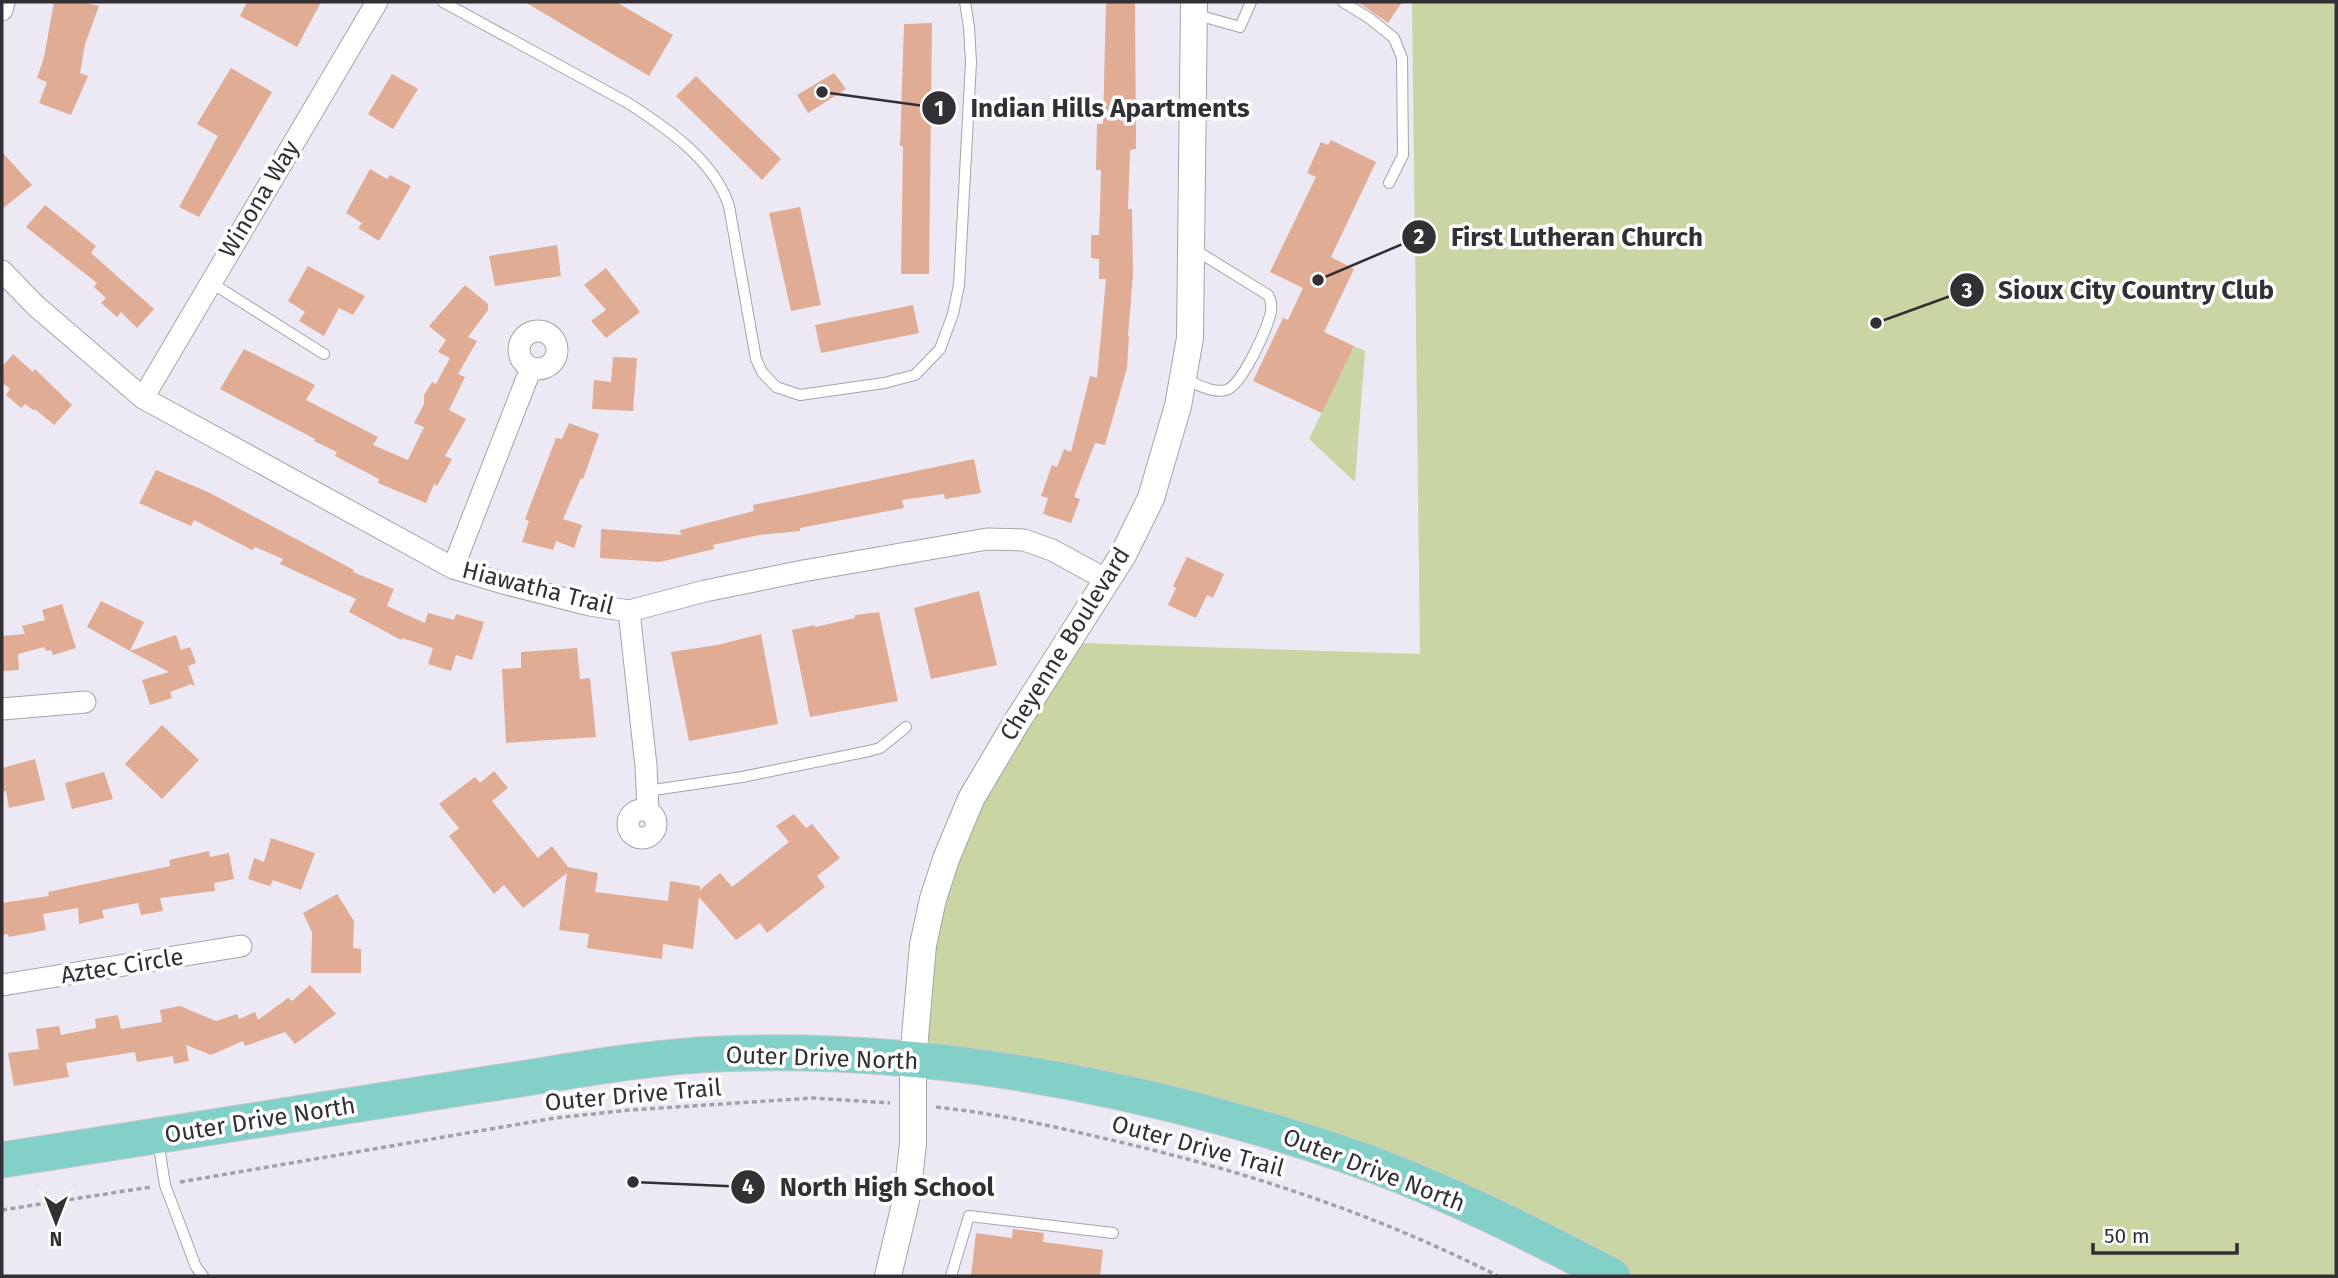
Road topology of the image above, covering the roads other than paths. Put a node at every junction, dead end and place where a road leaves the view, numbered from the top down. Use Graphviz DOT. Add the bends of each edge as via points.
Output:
graph roads {
  1 [pos="4,2"];
  2 [pos="377,2"];
  3 [pos="443,2"];
  4 [pos="965,2"];
  5 [pos="1251,2"];
  6 [pos="1343,2"];
  7 [pos="1194,8"];
  8 [pos="2,10"];
  9 [pos="1389,183"];
  10 [pos="1192,248"];
  11 [pos="2,271"];
  12 [pos="210,282"];
  13 [pos="324,355"];
  14 [pos="531,368"];
  15 [pos="1184,379"];
  16 [pos="143,398"];
  17 [pos="453,568"];
  18 [pos="1107,580"];
  19 [pos="629,611"];
  20 [pos="85,702"];
  21 [pos="2,709"];
  22 [pos="906,727"];
  23 [pos="647,801"];
  24 [pos="242,946"];
  25 [pos="2,985"];
  26 [pos="913,1060"];
  27 [pos="157,1137"];
  28 [pos="2,1160"];
  29 [pos="1113,1233"];
  30 [pos="203,1276"];
  31 [pos="888,1276"];
  32 [pos="951,1276"];
  33 [pos="1612,1276"];
  1 -- 8 [label="street"];
  2 -- 12 [label="street, Winona Way"];
  3 -- 4 [label="lane" via="628,103 700,160 724,189 729,206 756,359 776,387 800,395 915,376 940,349 947,334 959,285 971,62"];
  5 -- 7 [label="lane" via="1240,27"];
  6 -- 9 [label="lane" via="1394,38 1402,58 1403,155"];
  7 -- 10 [label="street, Cheyenne Boulevard"];
  10 -- 15 [label="street, Cheyenne Boulevard"];
  10 -- 15 [label="lane" via="1268,295 1271,309 1245,373 1234,385 1215,390"];
  11 -- 16 [label="street, Hiawatha Trail"];
  12 -- 13 [label="lane"];
  12 -- 16 [label="street, Winona Way"];
  14 -- 17 [label="street"];
  15 -- 18 [label="street, Cheyenne Boulevard" via="1151,498"];
  16 -- 17 [label="street, Hiawatha Trail"];
  17 -- 19 [label="street, Hiawatha Trail"];
  18 -- 19 [label="street, Hiawatha Trail" via="1024,540 987,539 803,570"];
  18 -- 26 [label="street, Cheyenne Boulevard" via="977,788 946,859 923,945"];
  19 -- 23 [label="street"];
  20 -- 21 [label="street"];
  22 -- 23 [label="lane" via="880,748"];
  24 -- 25 [label="street, Aztec Circle"];
  26 -- 27 [label="main road, Outer Drive North" via="832,1053 676,1056"];
  26 -- 31 [label="street, Cheyenne Boulevard" via="913,1144 907,1196"];
  26 -- 33 [label="main road, Outer Drive North" via="1155,1099 1327,1148 1461,1201"];
  27 -- 28 [label="main road, Outer Drive North"];
  27 -- 30 [label="lane" via="165,1185"];
  29 -- 32 [label="lane" via="969,1216"];
}
